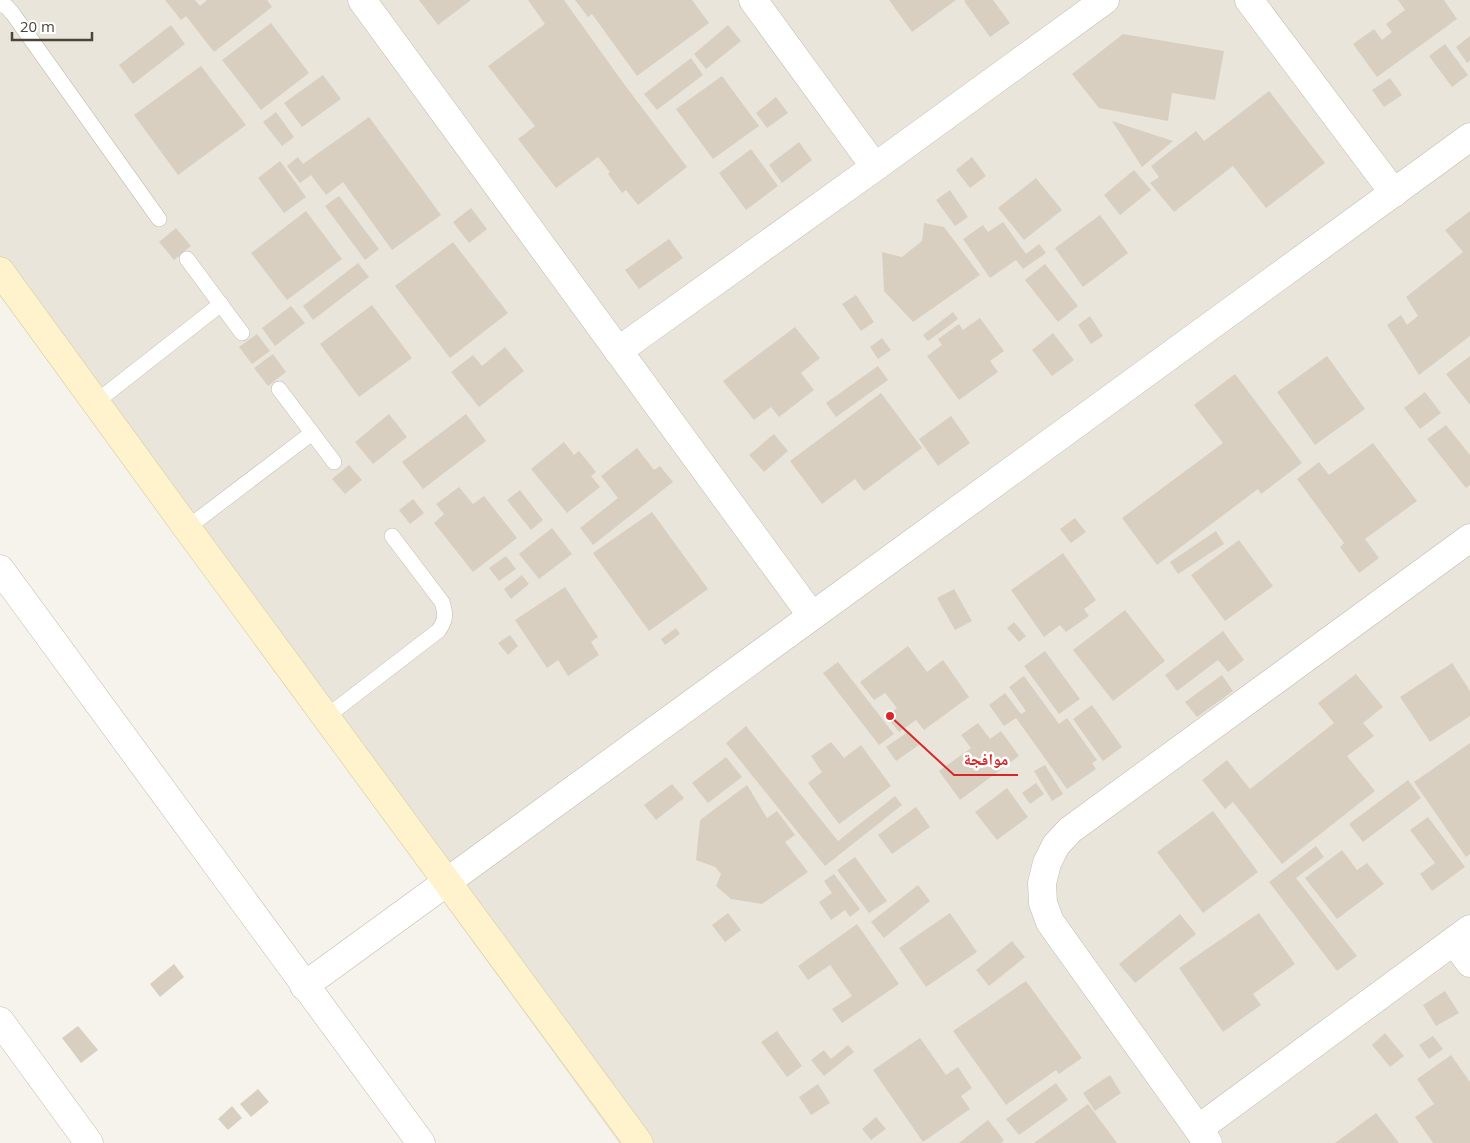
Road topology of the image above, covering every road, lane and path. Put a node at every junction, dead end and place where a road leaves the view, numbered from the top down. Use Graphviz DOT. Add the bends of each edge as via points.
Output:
graph roads {
  1 [pos="362,0"];
  2 [pos="753,0"];
  3 [pos="1105,0"];
  4 [pos="1249,0"];
  5 [pos="0,4"];
  6 [pos="1470,137"];
  7 [pos="875,167"];
  8 [pos="1394,193"];
  9 [pos="159,219"];
  10 [pos="187,259"];
  11 [pos="0,271"];
  12 [pos="221,304"];
  13 [pos="242,333"];
  14 [pos="618,351"];
  15 [pos="279,389"];
  16 [pos="96,402"];
  17 [pos="312,433"];
  18 [pos="334,462"];
  19 [pos="187,528"];
  20 [pos="392,536"];
  21 [pos="1470,538"];
  22 [pos="0,569"];
  23 [pos="812,616"];
  24 [pos="326,718"];
  25 [pos="447,881"];
  26 [pos="1462,935"];
  27 [pos="1470,963"];
  28 [pos="304,986"];
  29 [pos="0,1020"];
  30 [pos="1203,1136"];
  31 [pos="89,1143"];
  32 [pos="421,1143"];
  33 [pos="639,1143"];
  1 -- 14 [label="street"];
  2 -- 7 [label="street"];
  3 -- 7 [label="street"];
  4 -- 8 [label="street"];
  5 -- 9 [label="lane" via="13,14"];
  6 -- 8 [label="street"];
  7 -- 14 [label="street"];
  8 -- 23 [label="street"];
  10 -- 12 [label="lane"];
  11 -- 16 [label="main road"];
  12 -- 13 [label="lane"];
  12 -- 16 [label="lane"];
  14 -- 23 [label="street"];
  15 -- 17 [label="lane"];
  16 -- 19 [label="main road"];
  17 -- 18 [label="lane"];
  17 -- 19 [label="lane"];
  19 -- 24 [label="main road"];
  20 -- 24 [label="lane" via="442,602 446,617 438,631"];
  21 -- 30 [label="street" via="1070,830 1056,845 1047,863 1042,883 1043,903 1050,922"];
  22 -- 28 [label="street"];
  23 -- 25 [label="street"];
  24 -- 25 [label="main road"];
  25 -- 28 [label="street"];
  25 -- 33 [label="main road"];
  26 -- 27 [label="street"];
  26 -- 30 [label="street"];
  28 -- 32 [label="street"];
  29 -- 31 [label="street"];
}
